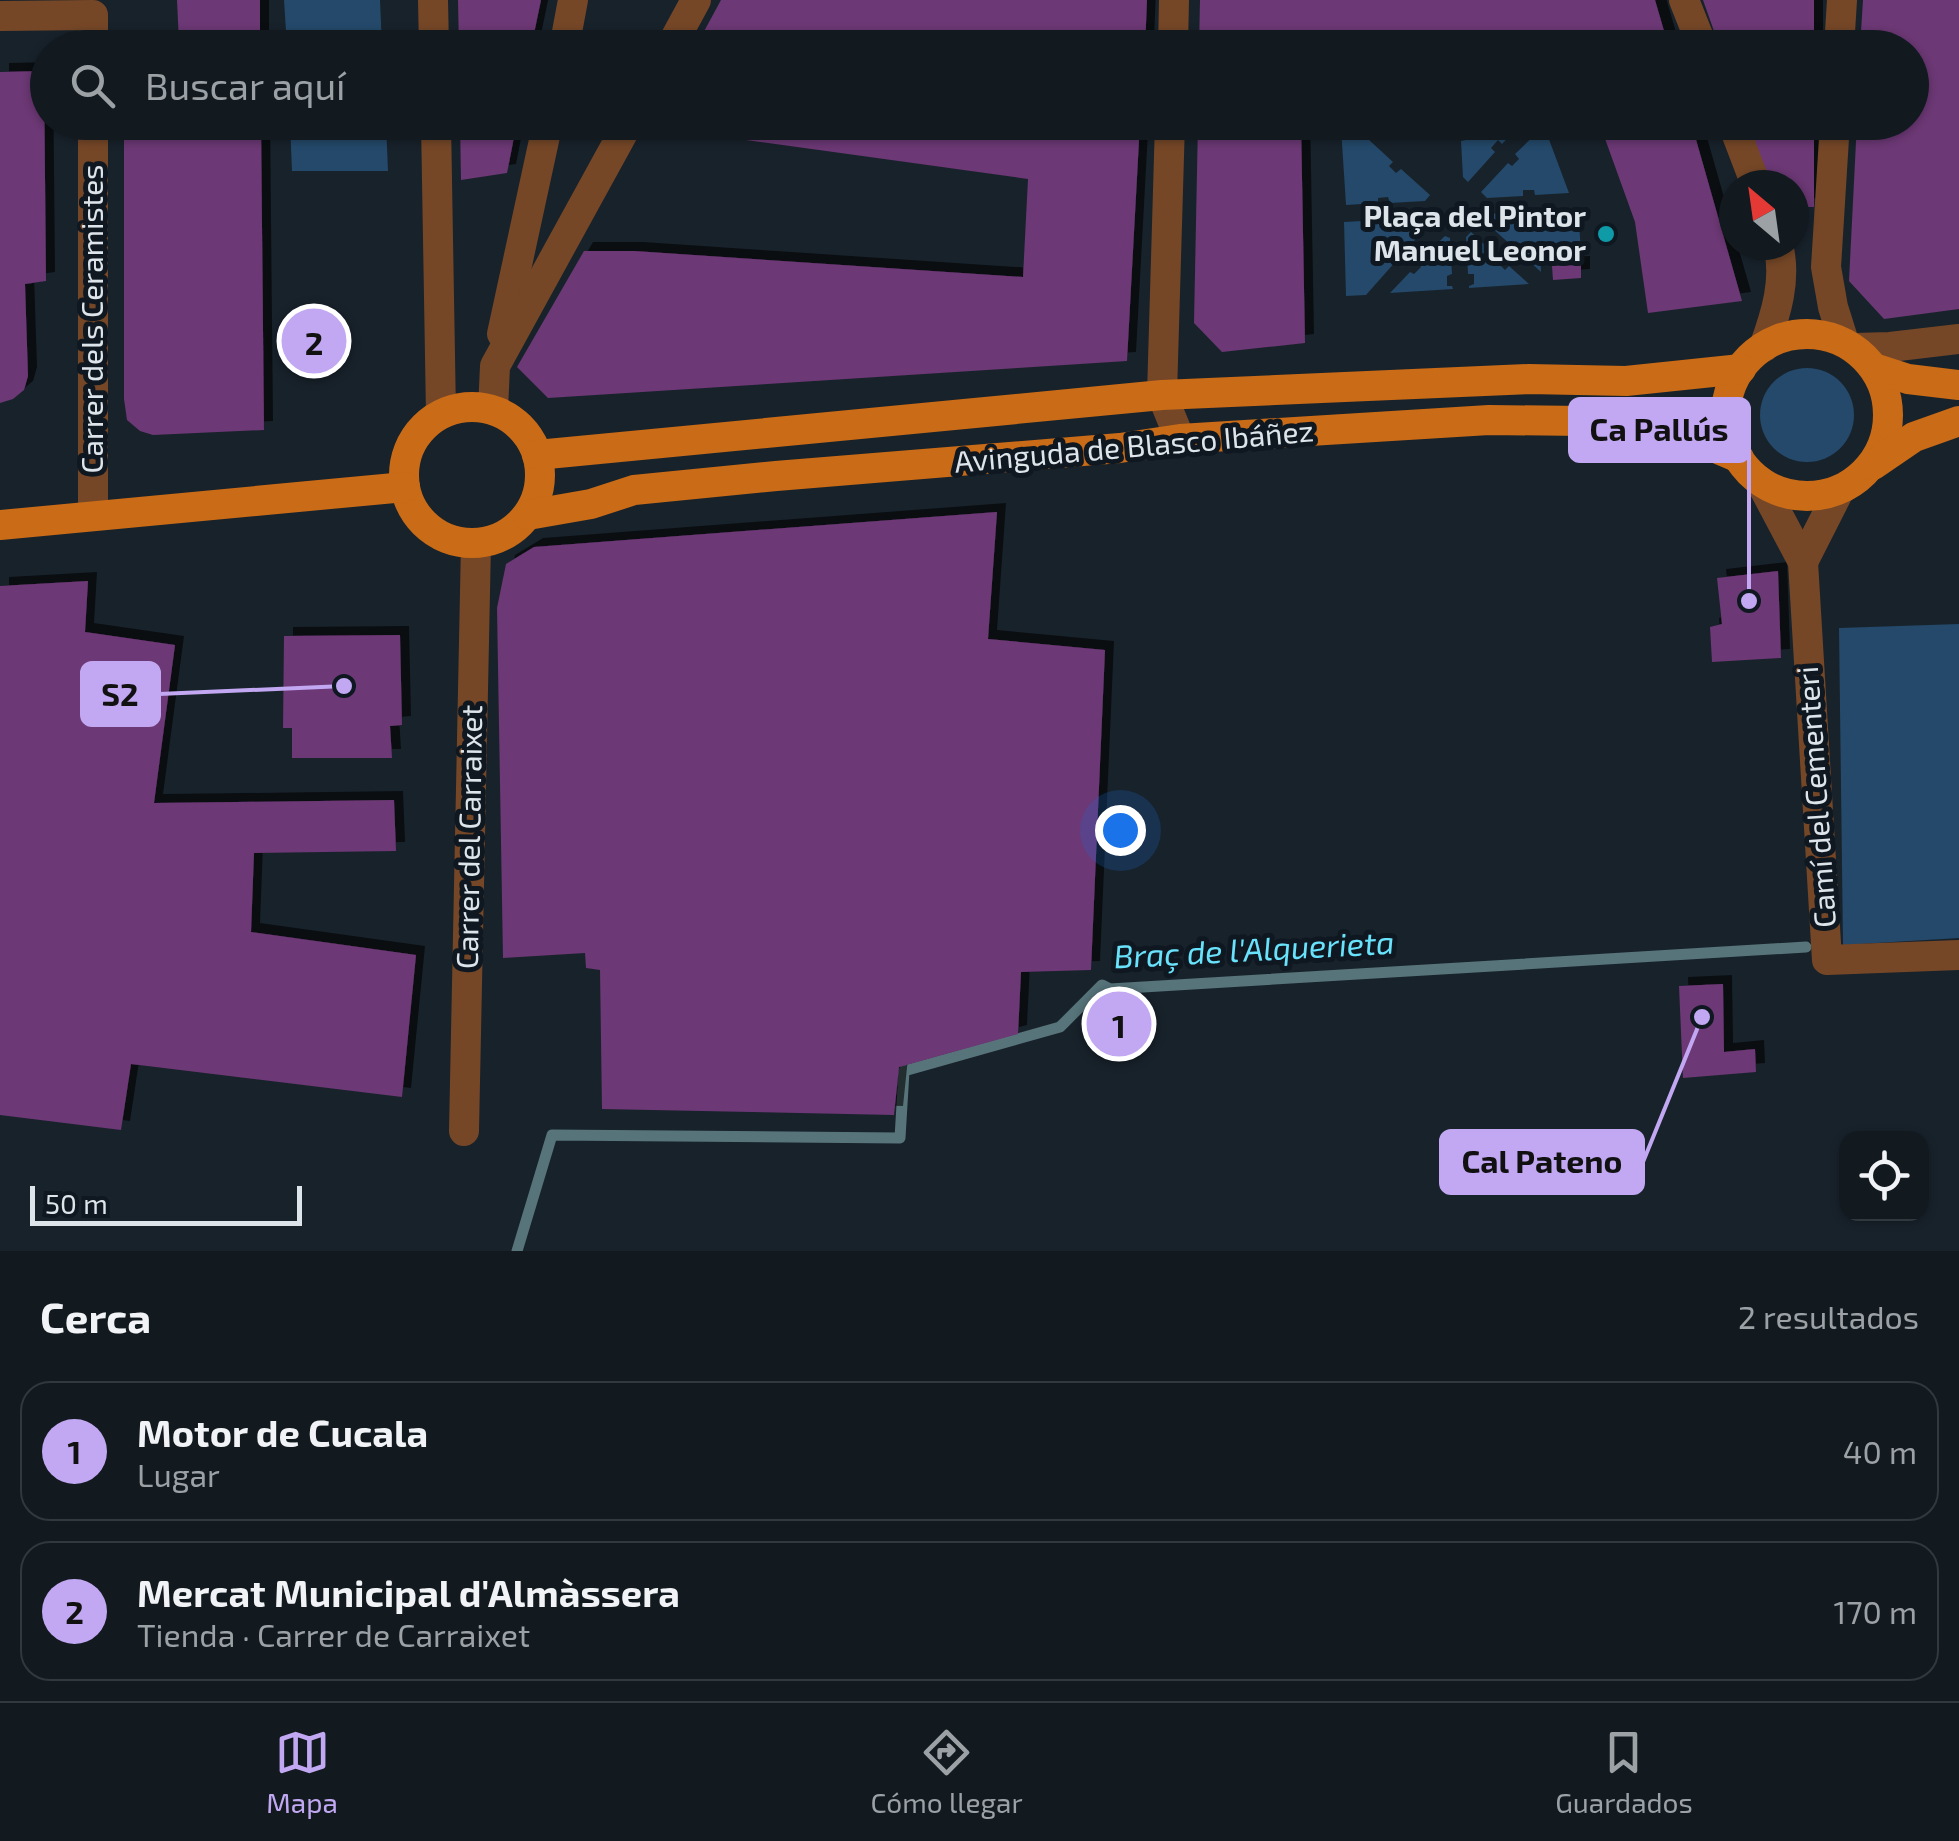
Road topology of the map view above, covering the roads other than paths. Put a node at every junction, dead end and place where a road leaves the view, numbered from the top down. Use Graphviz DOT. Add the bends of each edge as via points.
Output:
graph roads {
  1 [pos="434,0"];
  2 [pos="573,0"];
  3 [pos="696,0"];
  4 [pos="1174,0"];
  5 [pos="1684,0"];
  6 [pos="1842,0"];
  7 [pos="0,16"];
  8 [pos="94,30"];
  9 [pos="434,30"];
  10 [pos="567,30"];
  11 [pos="680,30"];
  12 [pos="1173,30"];
  13 [pos="1696,30"];
  14 [pos="1841,30"];
  15 [pos="93,140"];
  16 [pos="436,140"];
  17 [pos="544,140"];
  18 [pos="619,140"];
  19 [pos="1169,140"];
  20 [pos="1739,140"];
  21 [pos="1834,140"];
  22 [pos="1750,170"];
  23 [pos="1782,260"];
  24 [pos="1959,339"];
  25 [pos="1764,346"];
  26 [pos="1857,353"];
  27 [pos="495,366"];
  28 [pos="1741,369"];
  29 [pos="1959,385"];
  30 [pos="1162,395"];
  31 [pos="493,410"];
  32 [pos="441,414"];
  33 [pos="1959,422"];
  34 [pos="1180,439"];
  35 [pos="538,455"];
  36 [pos="1739,458"];
  37 [pos="1870,466"];
  38 [pos="1760,481"];
  39 [pos="405,487"];
  40 [pos="1840,489"];
  41 [pos="528,515"];
  42 [pos="93,516"];
  43 [pos="0,525"];
  44 [pos="476,543"];
  45 [pos="1803,562"];
  46 [pos="1959,955"];
  47 [pos="464,1131"];
  1 -- 9 [label="street"];
  2 -- 10 [label="street"];
  3 -- 11 [label="street"];
  4 -- 12 [label="street"];
  5 -- 13 [label="street"];
  6 -- 14 [label="street"];
  7 -- 8 [label="street" via="94,15"];
  15 -- 42 [label="street, Carrer dels Ceramistes"];
  16 -- 32 [label="street"];
  17 -- 27 [label="street"];
  18 -- 27 [label="street"];
  19 -- 30 [label="street"];
  20 -- 22 [label="street"];
  21 -- 26 [label="street" via="1826,267"];
  23 -- 25 [label="street" via="1776,314"];
  24 -- 26 [label="street"];
  25 -- 26 [label="main road" via="1803,334 1824,336"];
  25 -- 28 [label="main road"];
  26 -- 29 [label="main road" via="1908,378"];
  26 -- 37 [label="main road" via="1886,392 1889,418"];
  27 -- 31 [label="street"];
  28 -- 30 [label="main road, Avinguda de Blasco Ibáñez" via="1626,381"];
  28 -- 36 [label="main road" via="1726,413"];
  30 -- 34 [label="street"];
  30 -- 35 [label="main road, Avinguda de Blasco Ibáñez"];
  31 -- 32 [label="main road"];
  31 -- 35 [label="main road" via="526,434"];
  32 -- 39 [label="main road" via="409,448"];
  33 -- 37 [label="main road" via="1914,438"];
  34 -- 36 [label="main road, Avinguda de Blasco Ibáñez" via="1583,420 1662,431"];
  34 -- 41 [label="main road, Avinguda de Blasco Ibáñez" via="634,490"];
  35 -- 41 [label="main road" via="538,493"];
  36 -- 38 [label="main road"];
  37 -- 40 [label="main road"];
  38 -- 40 [label="main road" via="1786,494"];
  38 -- 45 [label="street"];
  39 -- 42 [label="main road"];
  39 -- 44 [label="main road" via="417,515 434,532"];
  40 -- 45 [label="street"];
  41 -- 44 [label="main road" via="498,538"];
  42 -- 43 [label="main road"];
  44 -- 47 [label="street, Carrer del Carraixet"];
  45 -- 46 [label="street, Camí del Cementeri" via="1828,960"];
}
